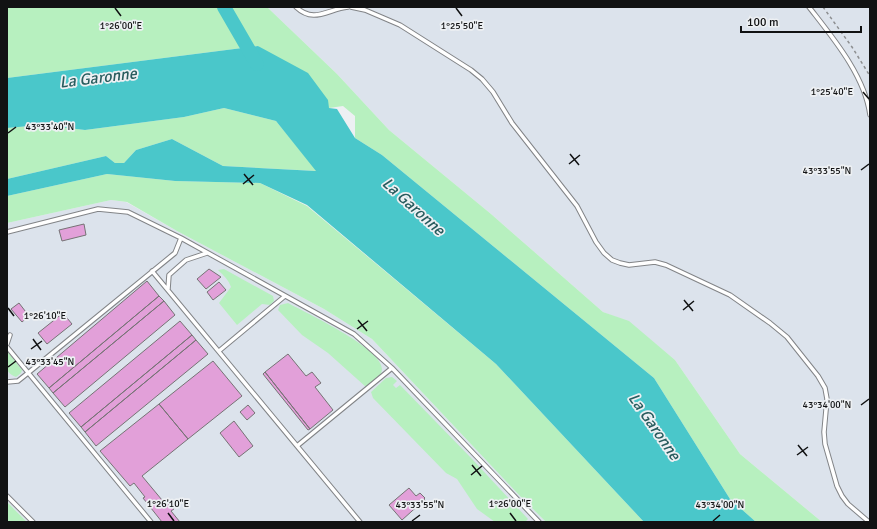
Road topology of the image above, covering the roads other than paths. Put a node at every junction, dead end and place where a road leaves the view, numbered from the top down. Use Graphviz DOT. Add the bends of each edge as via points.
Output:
graph roads {
  1 [pos="296,7"];
  2 [pos="348,7"];
  3 [pos="351,7"];
  4 [pos="809,7"];
  5 [pos="870,115"];
  6 [pos="7,232"];
  7 [pos="181,238"];
  8 [pos="207,253"];
  9 [pos="152,271"];
  10 [pos="168,289"];
  11 [pos="285,296"];
  12 [pos="10,335"];
  13 [pos="7,346"];
  14 [pos="219,351"];
  15 [pos="392,368"];
  16 [pos="28,373"];
  17 [pos="7,382"];
  18 [pos="297,446"];
  19 [pos="7,496"];
  20 [pos="33,522"];
  21 [pos="151,522"];
  22 [pos="360,522"];
  23 [pos="539,522"];
  24 [pos="869,522"];
  1 -- 2 [label="lane" via="318,16"];
  3 -- 24 [label="lane" via="365,10 400,25 482,79 512,123 577,206 596,242 612,260 620,264 655,262 666,265 730,295 787,337 826,388 828,399 825,444 837,486 848,504"];
  4 -- 5 [label="lane" via="826,28 861,83"];
  6 -- 7 [label="lane" via="98,209 128,212"];
  7 -- 8 [label="lane"];
  7 -- 9 [label="lane" via="175,252"];
  8 -- 10 [label="lane" via="186,260 169,275"];
  8 -- 11 [label="lane"];
  9 -- 10 [label="lane"];
  9 -- 16 [label="lane"];
  10 -- 14 [label="lane"];
  11 -- 14 [label="lane"];
  11 -- 15 [label="lane" via="354,334"];
  12 -- 13 [label="lane"];
  13 -- 16 [label="lane"];
  14 -- 18 [label="lane"];
  15 -- 18 [label="lane"];
  15 -- 23 [label="lane"];
  16 -- 17 [label="lane" via="18,381"];
  16 -- 21 [label="lane"];
  18 -- 22 [label="lane"];
  19 -- 20 [label="lane"];
}
